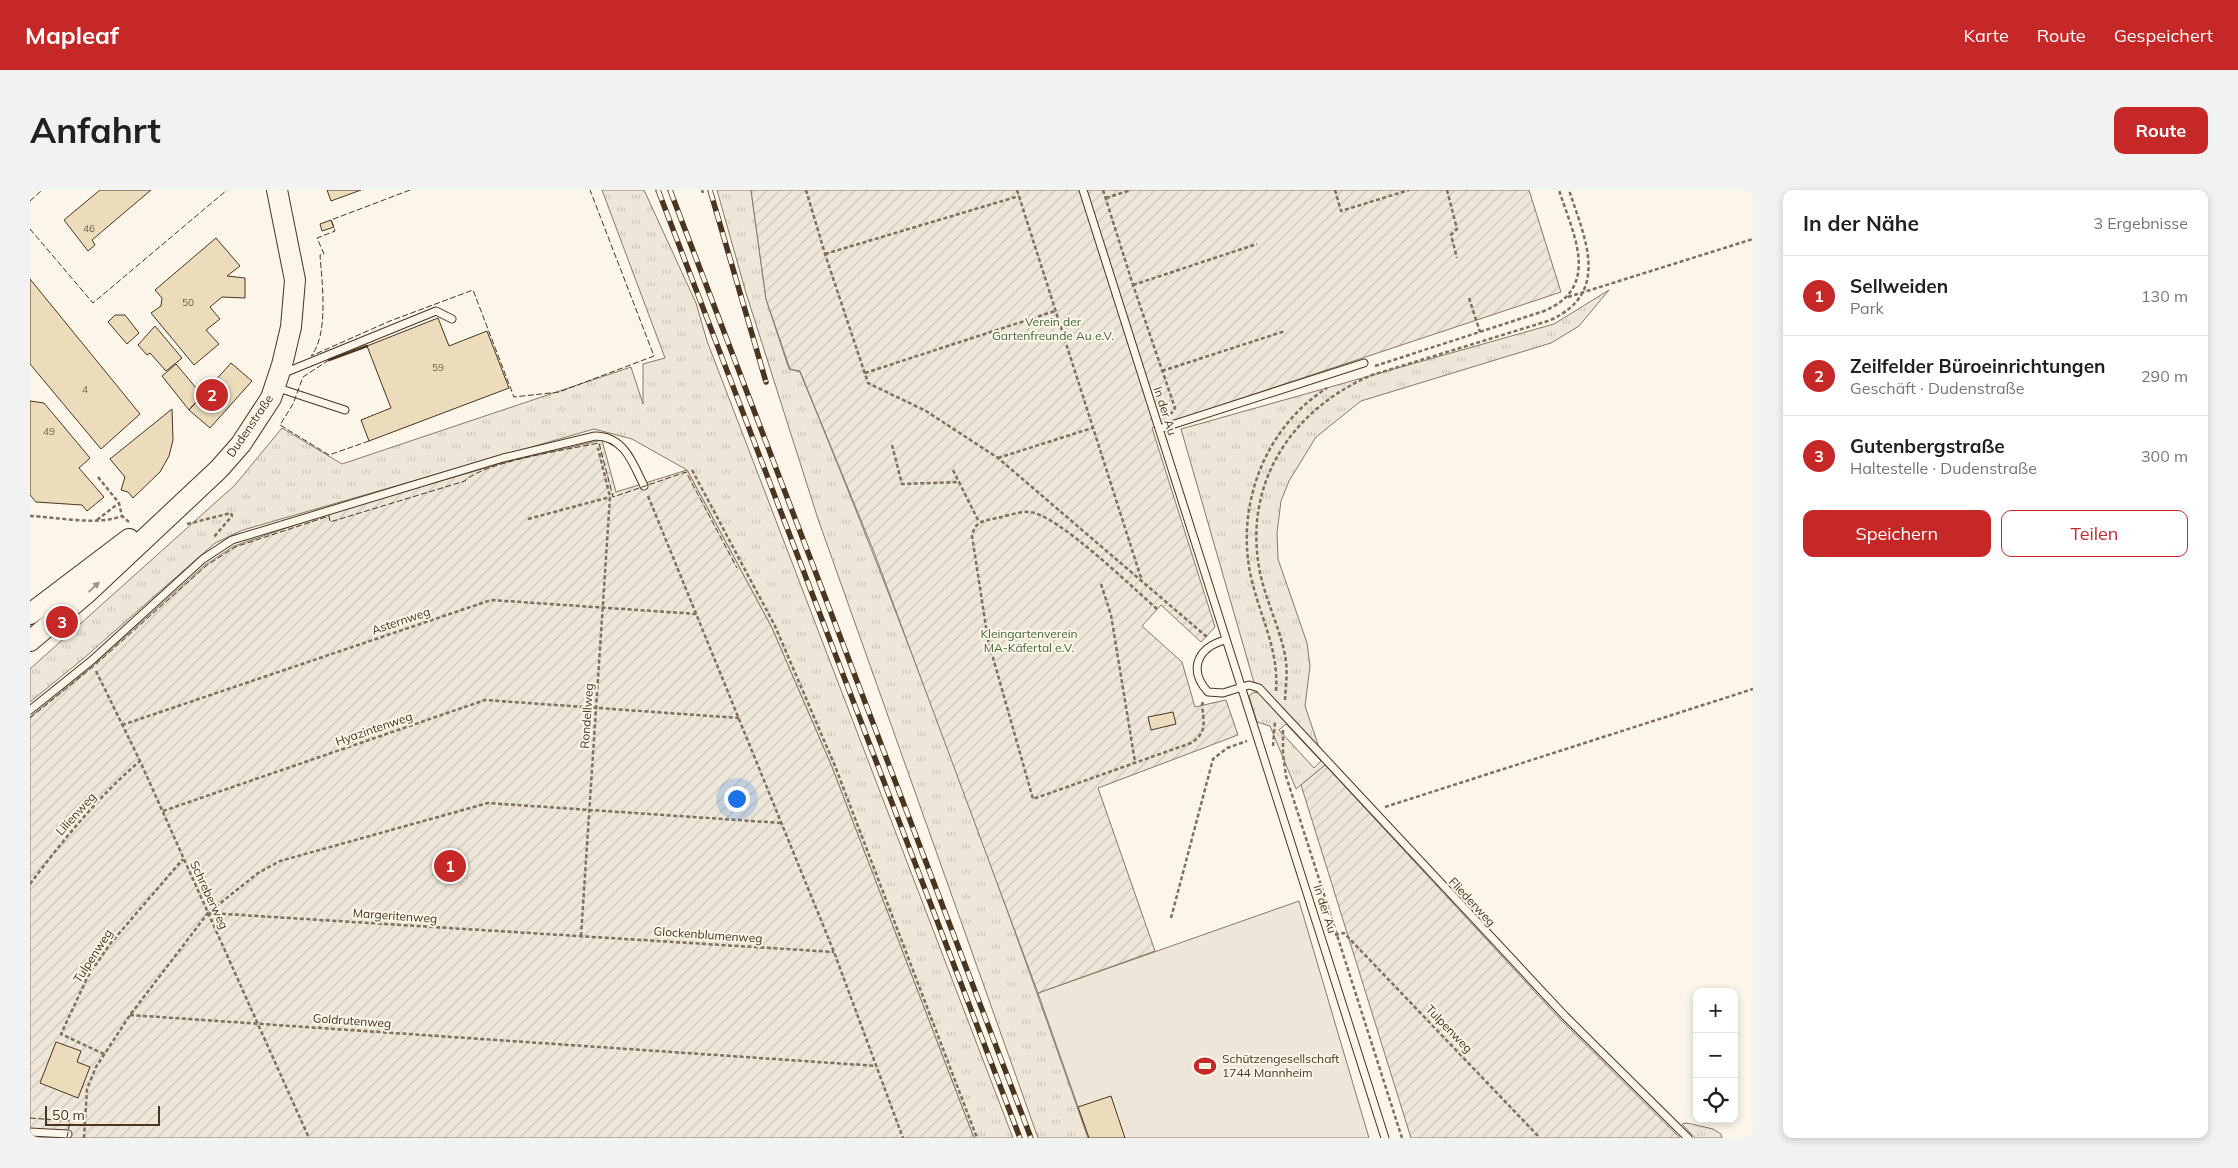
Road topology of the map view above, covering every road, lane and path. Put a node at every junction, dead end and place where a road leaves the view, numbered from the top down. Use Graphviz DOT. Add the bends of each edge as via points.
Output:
graph roads {
  1 [pos="277,190"];
  2 [pos="806,190"];
  3 [pos="1017,190"];
  4 [pos="1083,190"];
  5 [pos="1103,190"];
  6 [pos="1131,190"];
  7 [pos="1335,190"];
  8 [pos="1409,190"];
  9 [pos="1447,190"];
  10 [pos="1559,190"];
  11 [pos="1569,190"];
  12 [pos="1019,196"];
  13 [pos="1106,198"];
  14 [pos="1753,239"];
  15 [pos="1257,244"];
  16 [pos="824,254"];
  17 [pos="1457,258"];
  18 [pos="1132,285"];
  19 [pos="1583,292"];
  20 [pos="1567,297"];
  21 [pos="1470,298"];
  22 [pos="1055,311"];
  23 [pos="452,319"];
  24 [pos="1285,331"];
  25 [pos="1480,332"];
  26 [pos="1365,366"];
  27 [pos="1162,371"];
  28 [pos="864,373"];
  29 [pos="277,381"];
  30 [pos="1333,384"];
  31 [pos="344,410"];
  32 [pos="1092,428"];
  33 [pos="1159,429"];
  34 [pos="595,436"];
  35 [pos="892,445"];
  36 [pos="998,458"];
  37 [pos="692,470"];
  38 [pos="952,470"];
  39 [pos="98,477"];
  40 [pos="960,482"];
  41 [pos="644,486"];
  42 [pos="610,497"];
  43 [pos="186,500"];
  44 [pos="119,503"];
  45 [pos="30,516"];
  46 [pos="122,516"];
  47 [pos="97,520"];
  48 [pos="528,520"];
  49 [pos="979,522"];
  50 [pos="183,525"];
  51 [pos="139,532"];
  52 [pos="203,559"];
  53 [pos="1143,582"];
  54 [pos="1101,584"];
  55 [pos="603,608"];
  56 [pos="1157,609"];
  57 [pos="30,614"];
  58 [pos="696,614"];
  59 [pos="1225,640"];
  60 [pos="30,641"];
  61 [pos="1213,643"];
  62 [pos="91,661"];
  63 [pos="1241,687"];
  64 [pos="1753,689"];
  65 [pos="1208,692"];
  66 [pos="1276,707"];
  67 [pos="596,709"];
  68 [pos="30,710"];
  69 [pos="1284,717"];
  70 [pos="739,718"];
  71 [pos="122,725"];
  72 [pos="1258,738"];
  73 [pos="140,761"];
  74 [pos="1135,762"];
  75 [pos="590,810"];
  76 [pos="162,811"];
  77 [pos="1372,812"];
  78 [pos="781,823"];
  79 [pos="183,859"];
  80 [pos="30,884"];
  81 [pos="208,913"];
  82 [pos="1171,918"];
  83 [pos="1344,933"];
  84 [pos="581,936"];
  85 [pos="834,952"];
  86 [pos="130,1015"];
  87 [pos="258,1024"];
  88 [pos="104,1054"];
  89 [pos="877,1066"];
  90 [pos="30,1132"];
  91 [pos="68,1134"];
  92 [pos="84,1138"];
  93 [pos="309,1138"];
  94 [pos="904,1138"];
  95 [pos="977,1138"];
  96 [pos="1385,1138"];
  97 [pos="1402,1138"];
  98 [pos="1540,1138"];
  99 [pos="1688,1138"];
  1 -- 29 [label="street, Dudenstraße" via="294,280 291,327"];
  2 -- 16 [label="path"];
  3 -- 12 [label="path"];
  4 -- 33 [label="lane, In der Au"];
  5 -- 13 [label="path"];
  6 -- 13 [label="path"];
  7 -- 8 [label="path" via="1341,211"];
  9 -- 17 [label="path" via="1457,229 1451,235"];
  10 -- 20 [label="path" via="1579,255 1578,277"];
  11 -- 19 [label="path" via="1589,255 1590,268"];
  12 -- 16 [label="path"];
  12 -- 22 [label="path"];
  13 -- 18 [label="path"];
  14 -- 19 [label="path"];
  15 -- 18 [label="path"];
  16 -- 28 [label="path"];
  18 -- 27 [label="path"];
  19 -- 20 [label="path"];
  19 -- 69 [label="path" via="1570,309 1548,321 1353,383 1313,411 1284,445 1265,485 1257,529 1259,568 1286,656"];
  20 -- 25 [label="path" via="1554,307"];
  21 -- 25 [label="path"];
  22 -- 28 [label="path"];
  22 -- 32 [label="path"];
  23 -- 29 [label="lane" via="436,311"];
  24 -- 27 [label="path"];
  25 -- 26 [label="path"];
  26 -- 33 [label="lane"];
  27 -- 33 [label="path" via="1175,408"];
  28 -- 36 [label="path" via="868,383 926,411"];
  29 -- 31 [label="lane"];
  29 -- 43 [label="street, Dudenstraße" via="271,398 241,444"];
  30 -- 66 [label="path" via="1310,401 1281,432 1264,460 1248,512 1246,530 1251,577 1276,656"];
  32 -- 36 [label="path"];
  32 -- 53 [label="path"];
  33 -- 59 [label="lane, In der Au"];
  34 -- 41 [label="lane" via="620,443"];
  34 -- 42 [label="path, Rondellweg"];
  34 -- 52 [label="lane" via="503,458 232,540"];
  35 -- 40 [label="path" via="902,484"];
  36 -- 53 [label="path"];
  37 -- 95 [label="path" via="775,626 816,722"];
  38 -- 40 [label="path"];
  39 -- 44 [label="path"];
  40 -- 49 [label="path"];
  41 -- 58 [label="path"];
  42 -- 48 [label="path"];
  42 -- 55 [label="path, Rondellweg"];
  43 -- 51 [label="street, Dudenstraße"];
  60 -- 43 [label="street, Dudenstraße, one-way" via="88,592"];
  44 -- 46 [label="path"];
  44 -- 47 [label="path"];
  45 -- 47 [label="path"];
  46 -- 47 [label="path"];
  46 -- 51 [label="path"];
  49 -- 56 [label="path" via="1028,512 1057,523"];
  49 -- 74 [label="path" via="973,528 972,536 988,640 1033,799"];
  50 -- 52 [label="path" via="231,513 232,516 202,552"];
  51 -- 57 [label="street, Dudenstraße"];
  52 -- 62 [label="lane"];
  53 -- 61 [label="path"];
  54 -- 74 [label="path" via="1111,614"];
  55 -- 58 [label="path, Asternweg"];
  55 -- 67 [label="path, Rondellweg"];
  55 -- 71 [label="path, Asternweg" via="491,600"];
  58 -- 70 [label="path"];
  59 -- 61 [label="lane"];
  59 -- 63 [label="lane, In der Au"];
  61 -- 65 [label="lane" via="1203,652 1196,667 1199,682"];
  62 -- 68 [label="lane"];
  62 -- 71 [label="path, Schreberweg"];
  63 -- 65 [label="lane" via="1223,693"];
  63 -- 66 [label="lane, Fliederweg" via="1259,688"];
  63 -- 72 [label="lane, In der Au"];
  64 -- 77 [label="path"];
  65 -- 74 [label="path" via="1202,705 1205,729 1201,737 1191,744"];
  66 -- 69 [label="lane, Fliederweg"];
  67 -- 70 [label="path, Hyazintenweg"];
  67 -- 75 [label="path, Rondellweg"];
  67 -- 76 [label="path, Hyazintenweg" via="485,700"];
  69 -- 77 [label="lane, Fliederweg"];
  69 -- 97 [label="path" via="1282,742 1286,776"];
  70 -- 78 [label="path"];
  71 -- 73 [label="path, Schreberweg"];
  72 -- 82 [label="path" via="1227,748 1213,759"];
  72 -- 96 [label="lane, In der Au"];
  73 -- 76 [label="path, Schreberweg"];
  73 -- 80 [label="path, Lilienweg" via="118,780"];
  75 -- 78 [label="path"];
  75 -- 81 [label="path" via="488,803 280,860 258,873"];
  75 -- 84 [label="path, Rondellweg"];
  76 -- 79 [label="path, Schreberweg"];
  77 -- 99 [label="lane, Fliederweg" via="1565,1016"];
  78 -- 85 [label="path"];
  79 -- 81 [label="path, Schreberweg"];
  79 -- 88 [label="path, Tulpenweg" via="110,944 88,976 61,1034"];
  81 -- 84 [label="path, Margeritenweg"];
  81 -- 86 [label="path"];
  81 -- 87 [label="path, Schreberweg"];
  83 -- 98 [label="path, Tulpenweg"];
  84 -- 85 [label="path, Glockenblumenweg"];
  85 -- 89 [label="path"];
  86 -- 87 [label="path, Goldrutenweg"];
  86 -- 88 [label="path"];
  87 -- 89 [label="path, Goldrutenweg"];
  87 -- 93 [label="path, Schreberweg"];
  88 -- 92 [label="path" via="87,1089"];
  89 -- 94 [label="path"];
  90 -- 91 [label="lane"];
}
